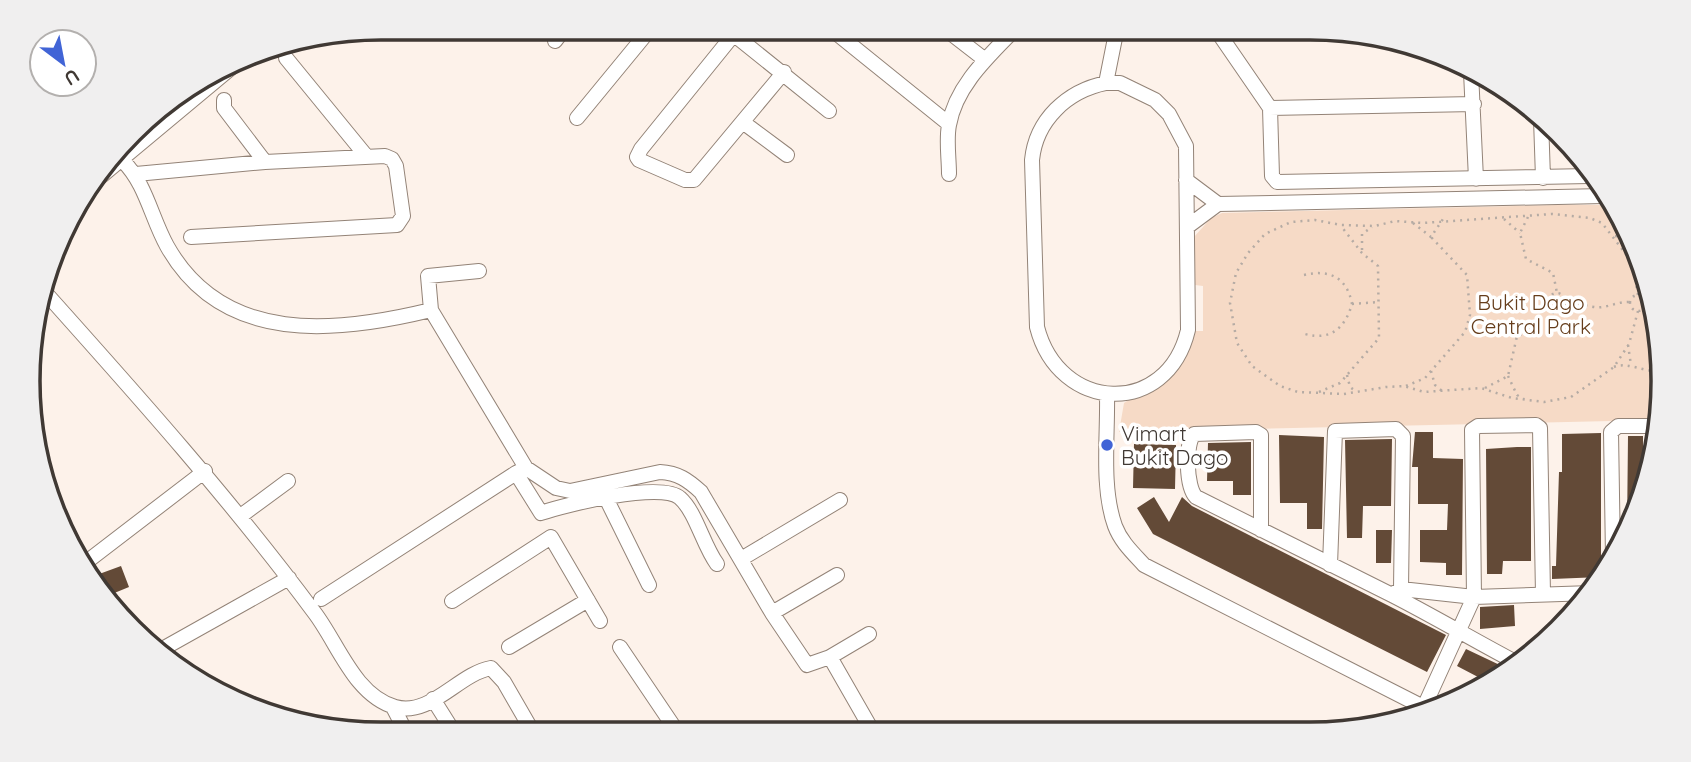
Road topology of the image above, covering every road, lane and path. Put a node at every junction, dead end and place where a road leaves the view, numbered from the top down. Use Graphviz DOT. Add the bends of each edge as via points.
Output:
graph roads {
  1 [pos="642,40"];
  2 [pos="723,40"];
  3 [pos="742,40"];
  4 [pos="845,40"];
  5 [pos="959,40"];
  6 [pos="1004,40"];
  7 [pos="1115,40"];
  8 [pos="1224,40"];
  9 [pos="286,58"];
  10 [pos="984,59"];
  11 [pos="784,72"];
  12 [pos="1472,81"];
  13 [pos="1106,83"];
  14 [pos="224,100"];
  15 [pos="1474,104"];
  16 [pos="1269,108"];
  17 [pos="829,111"];
  18 [pos="173,112"];
  19 [pos="578,118"];
  20 [pos="744,123"];
  21 [pos="949,124"];
  22 [pos="1542,131"];
  23 [pos="787,155"];
  24 [pos="367,157"];
  25 [pos="123,161"];
  26 [pos="265,162"];
  27 [pos="120,163"];
  28 [pos="136,174"];
  29 [pos="949,174"];
  30 [pos="1582,176"];
  31 [pos="1544,178"];
  32 [pos="1476,179"];
  33 [pos="1186,180"];
  34 [pos="1596,196"];
  35 [pos="1218,204"];
  36 [pos="1528,217"];
  37 [pos="1502,218"];
  38 [pos="1443,219"];
  39 [pos="1413,222"];
  40 [pos="1341,226"];
  41 [pos="1375,226"];
  42 [pos="1187,227"];
  43 [pos="1520,233"];
  44 [pos="1612,235"];
  45 [pos="191,237"];
  46 [pos="1431,237"];
  47 [pos="1619,237"];
  48 [pos="1625,251"];
  49 [pos="1363,253"];
  50 [pos="479,271"];
  51 [pos="1304,275"];
  52 [pos="1637,285"];
  53 [pos="1557,293"];
  54 [pos="1638,295"];
  55 [pos="51,299"];
  56 [pos="1565,301"];
  57 [pos="1380,302"];
  58 [pos="1630,302"];
  59 [pos="1352,304"];
  60 [pos="1642,307"];
  61 [pos="1555,308"];
  62 [pos="431,310"];
  63 [pos="1638,311"];
  64 [pos="1305,334"];
  65 [pos="1629,344"];
  66 [pos="1614,367"];
  67 [pos="1634,368"];
  68 [pos="1430,371"];
  69 [pos="1651,371"];
  70 [pos="1348,375"];
  71 [pos="1508,376"];
  72 [pos="1404,386"];
  73 [pos="1482,388"];
  74 [pos="1443,391"];
  75 [pos="1357,392"];
  76 [pos="1315,393"];
  77 [pos="1107,395"];
  78 [pos="1525,401"];
  79 [pos="1648,426"];
  80 [pos="205,471"];
  81 [pos="521,471"];
  82 [pos="288,481"];
  83 [pos="606,498"];
  84 [pos="841,500"];
  85 [pos="541,513"];
  86 [pos="242,514"];
  87 [pos="1261,530"];
  88 [pos="551,537"];
  89 [pos="1613,538"];
  90 [pos="91,559"];
  91 [pos="741,559"];
  92 [pos="717,564"];
  93 [pos="1330,565"];
  94 [pos="837,575"];
  95 [pos="289,578"];
  96 [pos="649,585"];
  97 [pos="1397,592"];
  98 [pos="1576,593"];
  99 [pos="1543,594"];
  100 [pos="1474,597"];
  101 [pos="321,600"];
  102 [pos="588,600"];
  103 [pos="452,601"];
  104 [pos="772,613"];
  105 [pos="600,621"];
  106 [pos="1459,631"];
  107 [pos="869,634"];
  108 [pos="168,646"];
  109 [pos="509,647"];
  110 [pos="620,647"];
  111 [pos="830,657"];
  112 [pos="1508,658"];
  113 [pos="433,699"];
  114 [pos="1431,700"];
  115 [pos="1418,705"];
  116 [pos="393,707"];
  117 [pos="401,722"];
  118 [pos="447,722"];
  119 [pos="527,722"];
  120 [pos="671,722"];
  121 [pos="867,722"];
  1 -- 19 [label="street"];
  2 -- 20 [label="street" via="637,157 684,180 694,180"];
  3 -- 11 [label="street"];
  4 -- 21 [label="street"];
  5 -- 10 [label="street"];
  6 -- 10 [label="street"];
  7 -- 13 [label="street"];
  8 -- 16 [label="street"];
  9 -- 24 [label="street"];
  10 -- 21 [label="street"];
  11 -- 17 [label="street"];
  11 -- 20 [label="street"];
  12 -- 15 [label="street"];
  13 -- 33 [label="street" via="1136,89 1169,114 1185,146"];
  13 -- 77 [label="street" via="1090,86 1050,114 1034,145 1032,160 1040,341 1058,371"];
  14 -- 26 [label="street" via="224,108"];
  15 -- 16 [label="street"];
  15 -- 32 [label="street"];
  16 -- 32 [label="street" via="1272,176 1277,182"];
  18 -- 25 [label="street"];
  20 -- 23 [label="street"];
  21 -- 29 [label="street"];
  22 -- 31 [label="street"];
  24 -- 26 [label="street"];
  24 -- 45 [label="street" via="385,156 396,166 403,216 397,225"];
  25 -- 27 [label="street"];
  25 -- 28 [label="street"];
  26 -- 28 [label="street"];
  28 -- 62 [label="street" via="168,247 181,266 226,306 265,322 329,328"];
  30 -- 31 [label="street"];
  31 -- 32 [label="street"];
  33 -- 35 [label="street"];
  33 -- 42 [label="street"];
  34 -- 35 [label="street"];
  35 -- 42 [label="street"];
  36 -- 37 [label="path"];
  36 -- 43 [label="path"];
  36 -- 44 [label="path" via="1590,218"];
  37 -- 38 [label="path"];
  37 -- 43 [label="path"];
  38 -- 39 [label="path"];
  38 -- 46 [label="path"];
  39 -- 41 [label="path" via="1395,220"];
  39 -- 46 [label="path"];
  40 -- 41 [label="path"];
  40 -- 49 [label="path"];
  40 -- 76 [label="path" via="1315,220 1278,226 1248,253 1232,288 1233,334 1252,366 1280,386"];
  41 -- 49 [label="path" via="1362,234"];
  42 -- 77 [label="street" via="1188,330 1184,349 1175,364 1149,384"];
  43 -- 53 [label="path" via="1526,258 1555,275"];
  44 -- 47 [label="path"];
  44 -- 48 [label="path"];
  46 -- 68 [label="path" via="1467,275 1470,315 1465,332"];
  49 -- 57 [label="path" via="1378,266"];
  50 -- 62 [label="street" via="428,276"];
  51 -- 59 [label="path" via="1319,271 1334,275 1346,287"];
  52 -- 54 [label="path"];
  53 -- 56 [label="path"];
  53 -- 61 [label="path" via="1549,301"];
  54 -- 58 [label="path"];
  55 -- 80 [label="street"];
  56 -- 58 [label="path" via="1598,308"];
  56 -- 61 [label="path"];
  57 -- 59 [label="path"];
  57 -- 70 [label="path" via="1379,338"];
  58 -- 63 [label="path"];
  59 -- 64 [label="path" via="1344,324 1332,334"];
  60 -- 63 [label="path"];
  61 -- 71 [label="path" via="1548,325 1517,337"];
  62 -- 81 [label="street"];
  63 -- 65 [label="path"];
  65 -- 66 [label="path"];
  65 -- 67 [label="path" via="1628,357"];
  66 -- 67 [label="path"];
  66 -- 78 [label="path" via="1571,397"];
  67 -- 69 [label="path"];
  68 -- 72 [label="path" via="1425,378"];
  68 -- 74 [label="path" via="1434,385"];
  70 -- 75 [label="path" via="1350,387"];
  70 -- 76 [label="path"];
  71 -- 73 [label="path"];
  71 -- 78 [label="path"];
  72 -- 74 [label="path"];
  72 -- 75 [label="path"];
  73 -- 74 [label="path"];
  73 -- 78 [label="path"];
  75 -- 76 [label="path"];
  77 -- 115 [label="street" via="1110,508 1115,528 1144,565"];
  79 -- 89 [label="street" via="1618,426 1611,432"];
  80 -- 86 [label="street"];
  80 -- 90 [label="street"];
  81 -- 85 [label="street"];
  81 -- 91 [label="street" via="570,491 672,473 701,492"];
  81 -- 101 [label="street"];
  82 -- 86 [label="street"];
  83 -- 85 [label="street"];
  83 -- 92 [label="street" via="654,491 678,496"];
  83 -- 96 [label="street"];
  84 -- 91 [label="street"];
  85 -- 88 [label="street"];
  86 -- 95 [label="street"];
  87 -- 87 [label="street" via="1193,495 1189,442 1194,434 1261,435"];
  87 -- 93 [label="street"];
  88 -- 102 [label="street"];
  88 -- 103 [label="street"];
  91 -- 104 [label="street"];
  93 -- 97 [label="street"];
  93 -- 97 [label="street" via="1335,431 1396,429 1403,436"];
  94 -- 104 [label="street"];
  95 -- 108 [label="street"];
  95 -- 116 [label="street" via="368,693"];
  97 -- 100 [label="street"];
  97 -- 106 [label="street"];
  98 -- 99 [label="street"];
  99 -- 100 [label="street"];
  99 -- 100 [label="street" via="1540,428 1478,426 1472,430"];
  100 -- 106 [label="street"];
  102 -- 105 [label="street"];
  102 -- 109 [label="street"];
  104 -- 111 [label="street" via="807,665"];
  106 -- 112 [label="street"];
  106 -- 114 [label="street"];
  107 -- 111 [label="street"];
  110 -- 120 [label="street"];
  111 -- 121 [label="street"];
  113 -- 116 [label="street" via="415,708"];
  113 -- 118 [label="street"];
  113 -- 119 [label="street" via="485,669 495,669"];
  116 -- 117 [label="street"];
}
